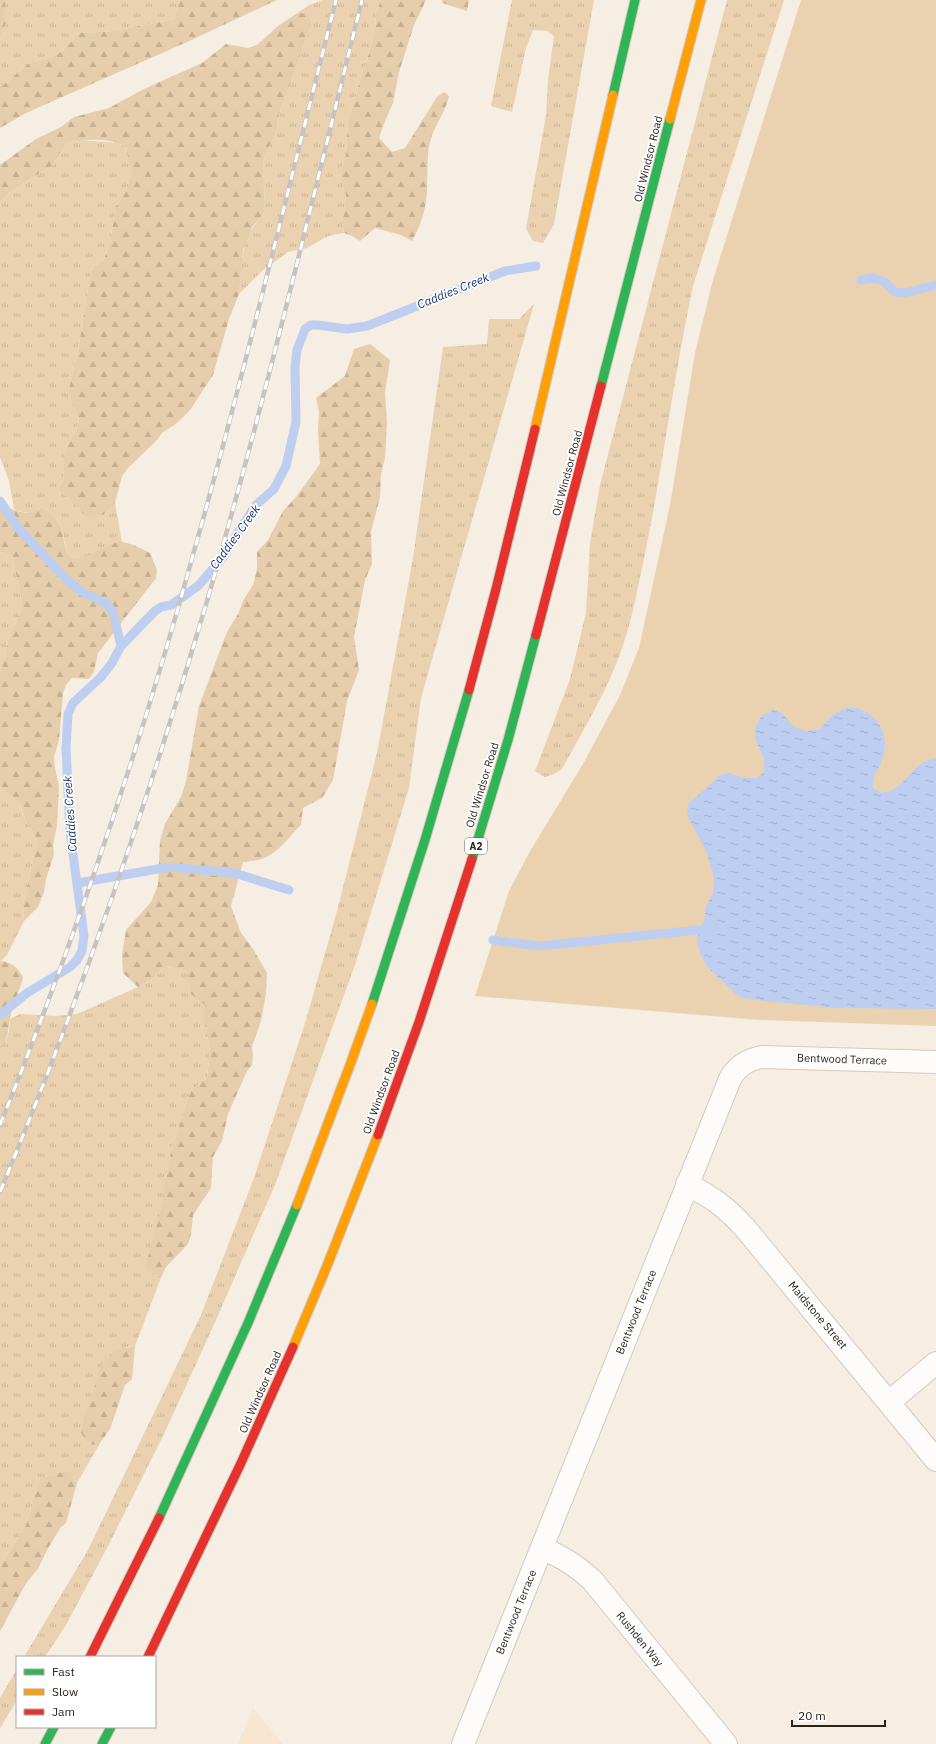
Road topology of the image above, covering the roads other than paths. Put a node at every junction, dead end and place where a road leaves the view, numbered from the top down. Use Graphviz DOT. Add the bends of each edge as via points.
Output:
graph roads {
  1 [pos="635,0"];
  2 [pos="701,0"];
  3 [pos="936,1062"];
  4 [pos="687,1184"];
  5 [pos="936,1363"];
  6 [pos="889,1402"];
  7 [pos="936,1460"];
  8 [pos="542,1548"];
  9 [pos="90,1656"];
  10 [pos="148,1656"];
  11 [pos="53,1728"];
  12 [pos="110,1728"];
  13 [pos="45,1744"];
  14 [pos="102,1744"];
  15 [pos="463,1744"];
  16 [pos="726,1744"];
  1 -- 9 [label="highway" via="495,593 463,714 380,980 306,1182 238,1346 146,1545"];
  2 -- 10 [label="highway, Old Windsor Road / A2" via="524,683 442,955 378,1135 307,1313 233,1482"];
  3 -- 4 [label="street, Bentwood Terrace" via="762,1057 751,1059 735,1071 730,1079"];
  4 -- 6 [label="street, Maidstone Street" via="728,1209 746,1228"];
  4 -- 8 [label="street, Bentwood Terrace"];
  5 -- 6 [label="street"];
  6 -- 7 [label="street, Maidstone Street"];
  8 -- 15 [label="street, Bentwood Terrace"];
  8 -- 16 [label="street, Rushden Way" via="577,1565 592,1580"];
  11 -- 13 [label="highway"];
  12 -- 14 [label="highway"];
}
